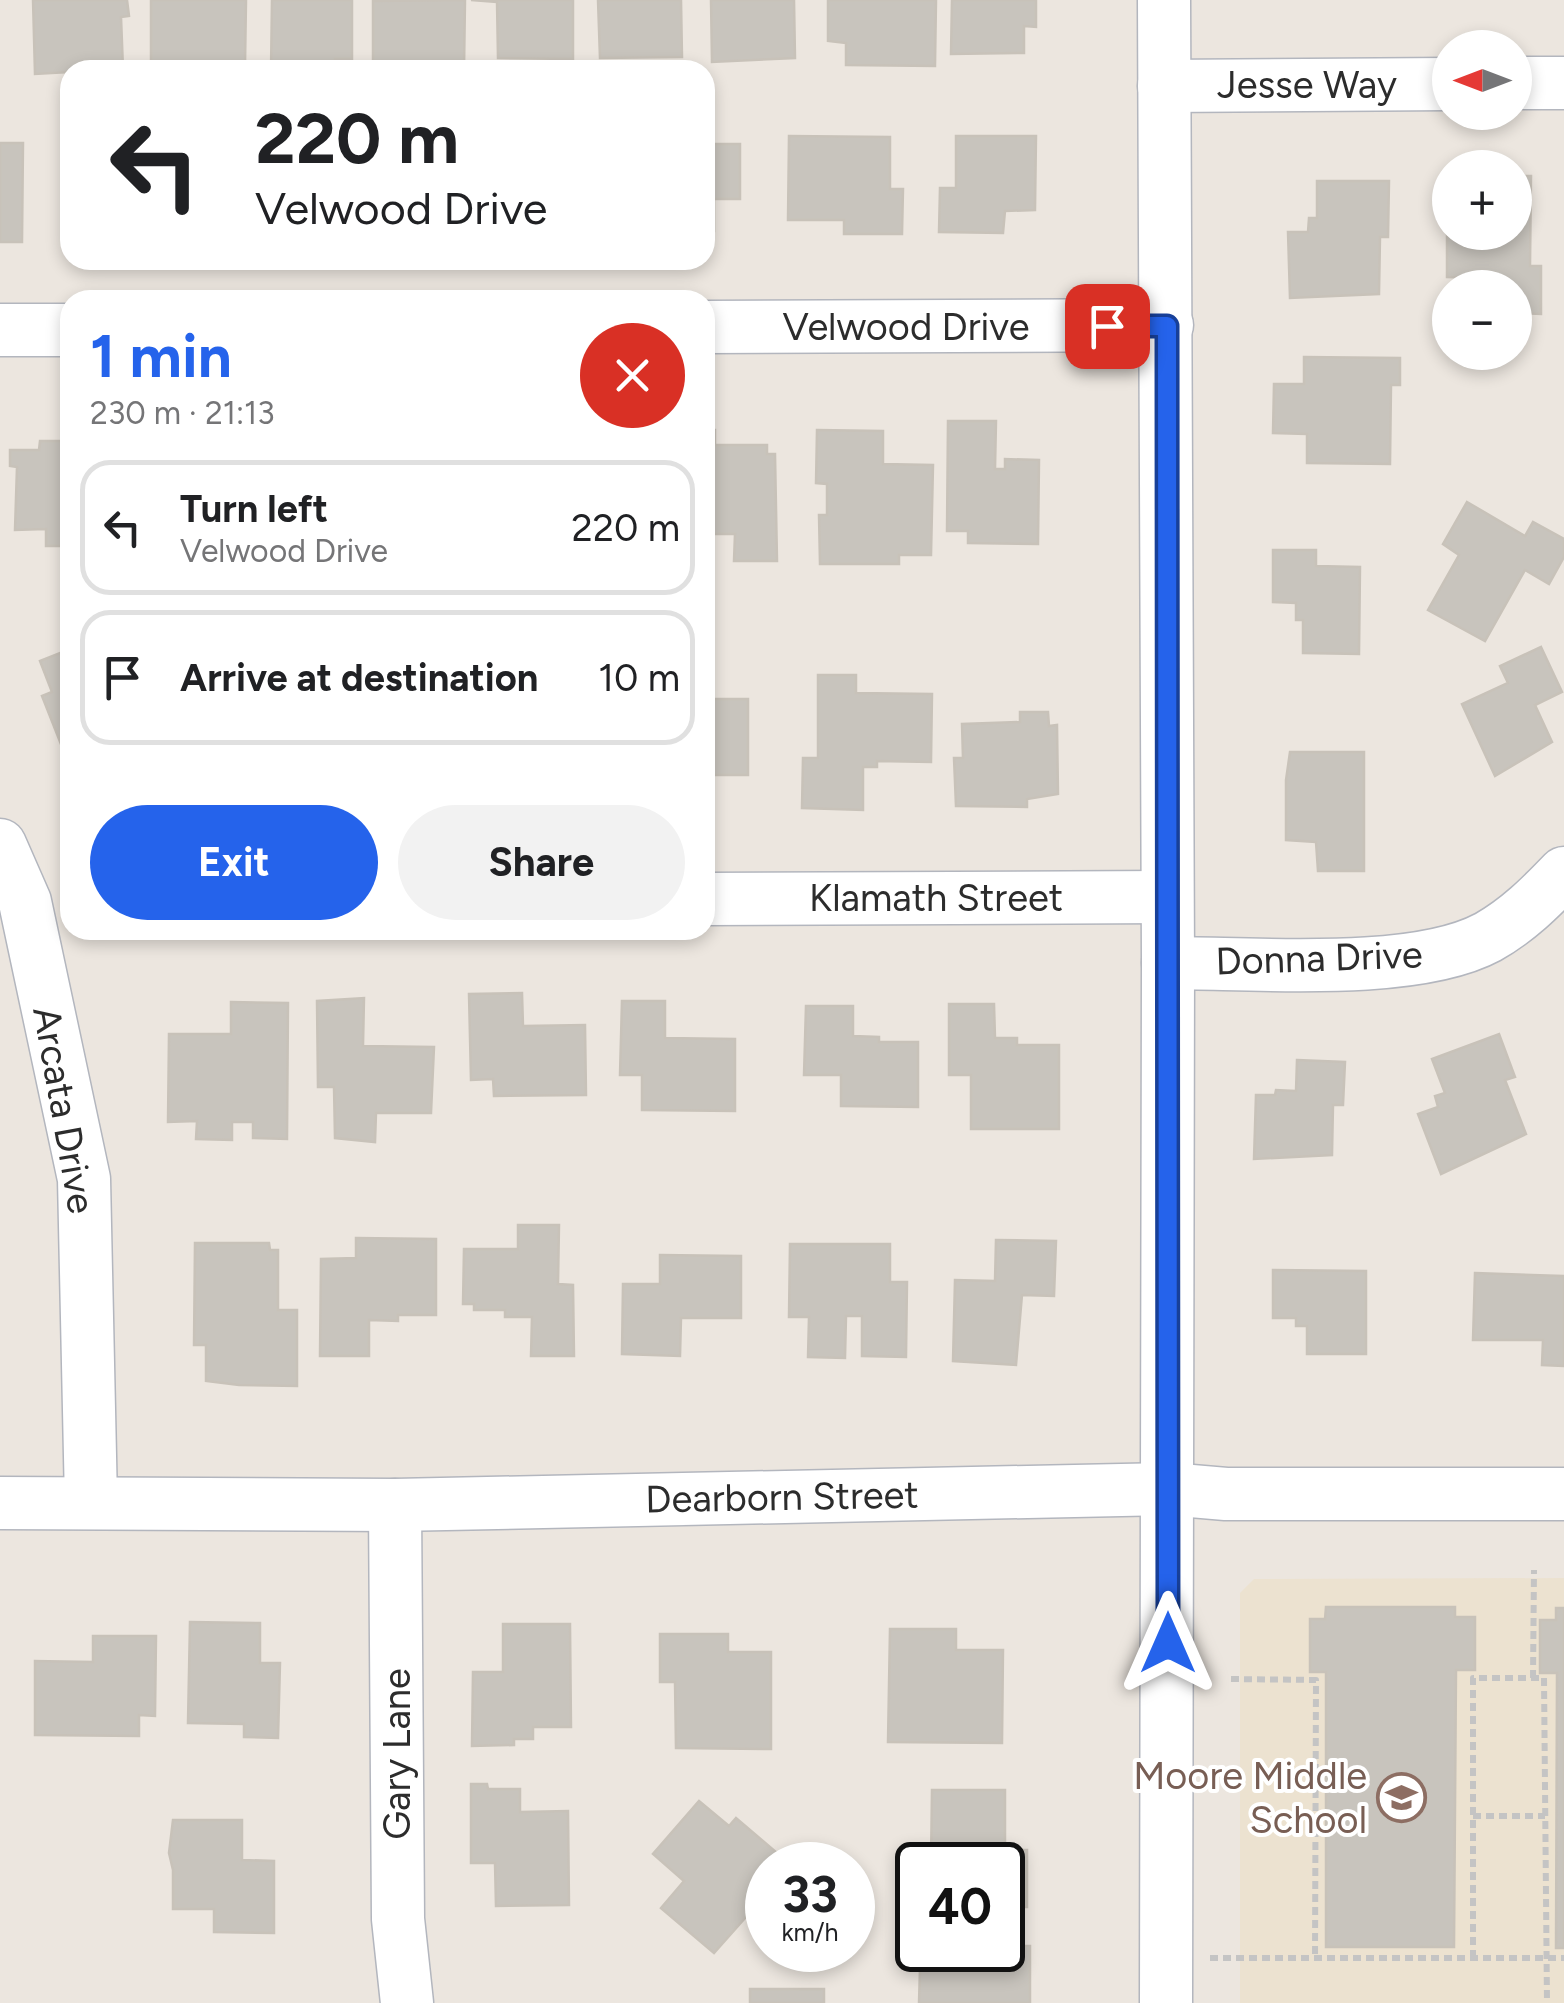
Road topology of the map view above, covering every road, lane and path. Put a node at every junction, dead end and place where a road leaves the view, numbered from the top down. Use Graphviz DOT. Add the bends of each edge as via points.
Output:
graph roads {
  1 [pos="1164,0"];
  2 [pos="1532,83"];
  3 [pos="1564,83"];
  4 [pos="1432,84"];
  5 [pos="1164,86"];
  6 [pos="1167,326"];
  7 [pos="715,328"];
  8 [pos="0,330"];
  9 [pos="60,330"];
  10 [pos="0,844"];
  11 [pos="1564,874"];
  12 [pos="1168,897"];
  13 [pos="715,899"];
  14 [pos="47,902"];
  15 [pos="1168,963"];
  16 [pos="1168,1489"];
  17 [pos="1564,1494"];
  18 [pos="91,1502"];
  19 [pos="0,1504"];
  20 [pos="396,1504"];
  21 [pos="1534,1570"];
  22 [pos="1533,1678"];
  23 [pos="1231,1679"];
  24 [pos="1473,1816"];
  25 [pos="1545,1816"];
  26 [pos="1204,1958"];
  27 [pos="1315,1958"];
  28 [pos="1473,1958"];
  29 [pos="1546,1958"];
  30 [pos="1564,1958"];
  31 [pos="407,2003"];
  32 [pos="1166,2003"];
  33 [pos="1547,2003"];
  1 -- 5 [label="street"];
  2 -- 3 [label="street"];
  4 -- 5 [label="street, Jesse Way"];
  5 -- 6 [label="street"];
  6 -- 7 [label="street, Velwood Drive"];
  6 -- 12 [label="street"];
  8 -- 9 [label="street"];
  10 -- 14 [label="street, Arcata Drive"];
  11 -- 15 [label="street, Donna Drive" via="1524,915 1484,939 1437,954 1361,964"];
  12 -- 13 [label="street, Klamath Street"];
  12 -- 15 [label="street"];
  14 -- 18 [label="street, Arcata Drive" via="84,1179"];
  15 -- 16 [label="street"];
  16 -- 17 [label="street, Dearborn Street"];
  16 -- 20 [label="street, Dearborn Street"];
  16 -- 32 [label="street"];
  18 -- 19 [label="street, Dearborn Street"];
  18 -- 20 [label="street, Dearborn Street"];
  20 -- 31 [label="street, Gary Lane" via="398,1919"];
  21 -- 22 [label="path"];
  22 -- 24 [label="path" via="1473,1678"];
  22 -- 25 [label="path" via="1544,1678"];
  23 -- 27 [label="path" via="1316,1680"];
  24 -- 25 [label="path"];
  24 -- 28 [label="path"];
  25 -- 29 [label="path"];
  26 -- 27 [label="path"];
  27 -- 28 [label="path"];
  28 -- 29 [label="path"];
  29 -- 30 [label="path"];
  29 -- 33 [label="path"];
}
